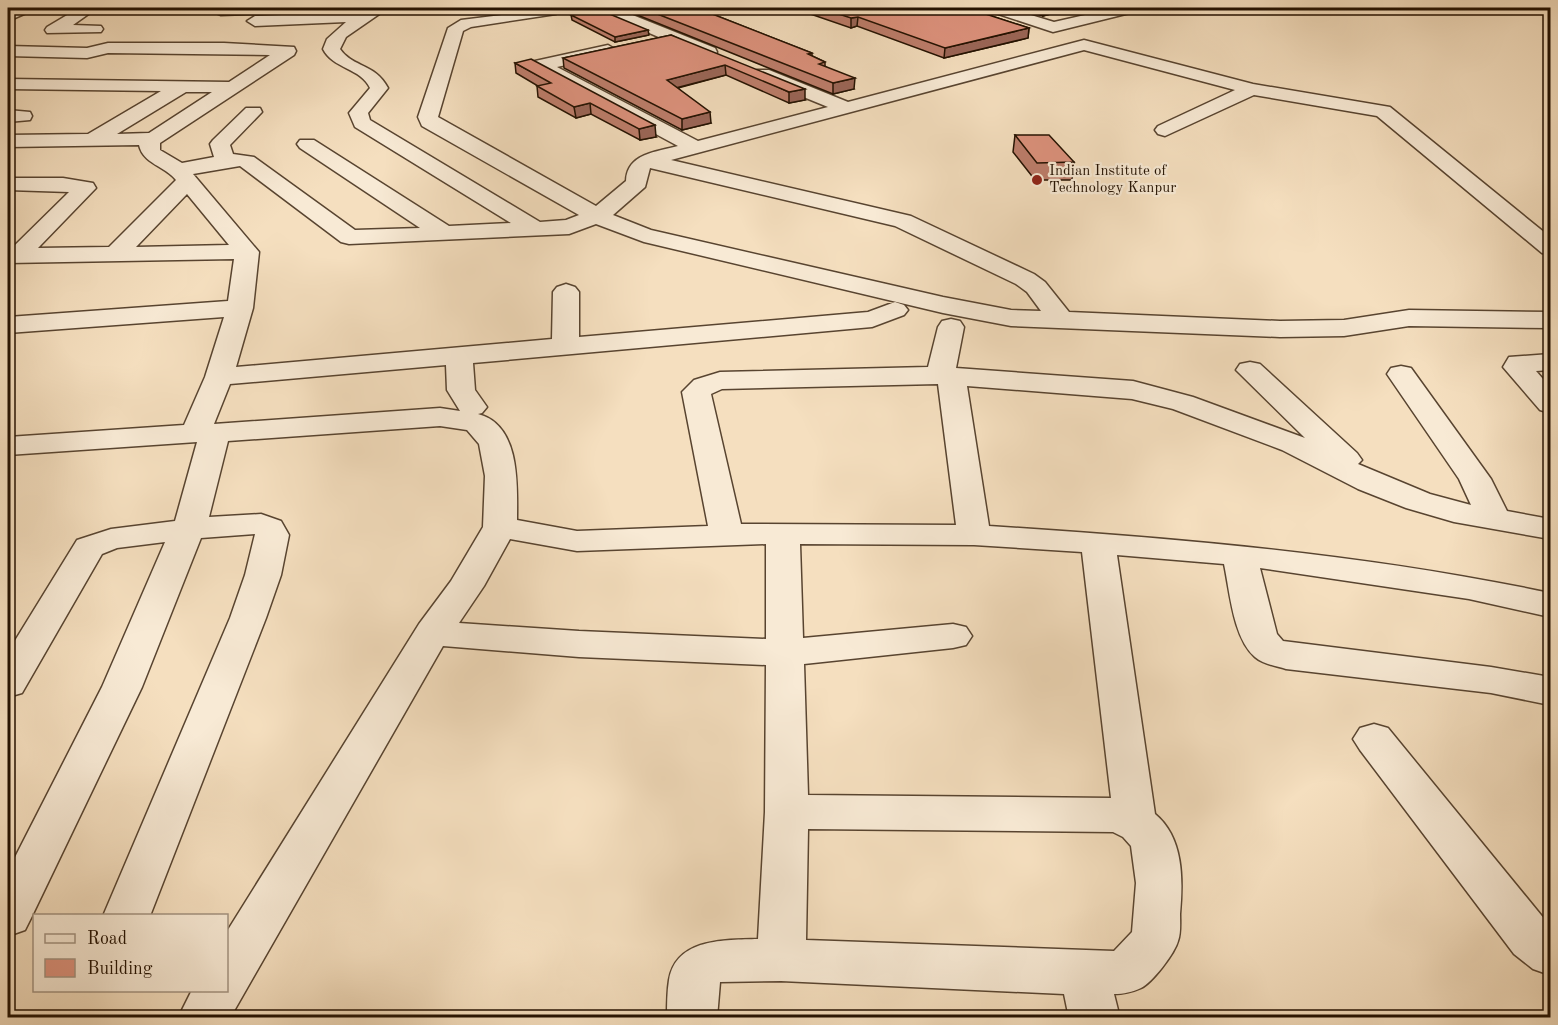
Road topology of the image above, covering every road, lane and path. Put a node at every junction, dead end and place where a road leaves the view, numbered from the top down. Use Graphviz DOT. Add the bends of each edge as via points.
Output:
graph roads {
  1 [pos="26,8"];
  2 [pos="89,8"];
  3 [pos="273,8"];
  4 [pos="553,8"];
  5 [pos="603,8"];
  6 [pos="1133,8"];
  7 [pos="221,10"];
  8 [pos="988,11"];
  9 [pos="373,13"];
  10 [pos="8,16"];
  11 [pos="255,21"];
  12 [pos="116,30"];
  13 [pos="673,37"];
  14 [pos="302,44"];
  15 [pos="1084,45"];
  16 [pos="280,50"];
  17 [pos="8,51"];
  18 [pos="728,59"];
  19 [pos="76,65"];
  20 [pos="191,65"];
  21 [pos="233,66"];
  22 [pos="265,66"];
  23 [pos="749,68"];
  24 [pos="8,84"];
  25 [pos="185,86"];
  26 [pos="232,87"];
  27 [pos="1252,89"];
  28 [pos="847,108"];
  29 [pos="253,112"];
  30 [pos="1166,130"];
  31 [pos="153,139"];
  32 [pos="93,140"];
  33 [pos="8,141"];
  34 [pos="29,141"];
  35 [pos="308,144"];
  36 [pos="697,148"];
  37 [pos="8,154"];
  38 [pos="225,161"];
  39 [pos="645,161"];
  40 [pos="184,176"];
  41 [pos="8,184"];
  42 [pos="597,216"];
  43 [pos="536,229"];
  44 [pos="445,234"];
  45 [pos="1551,248"];
  46 [pos="247,252"];
  47 [pos="116,254"];
  48 [pos="13,256"];
  49 [pos="566,292"];
  50 [pos="240,308"];
  51 [pos="895,310"];
  52 [pos="1060,319"];
  53 [pos="1551,320"];
  54 [pos="11,323"];
  55 [pos="951,327"];
  56 [pos="565,345"];
  57 [pos="459,357"];
  58 [pos="1551,362"];
  59 [pos="1250,370"];
  60 [pos="1401,375"];
  61 [pos="946,376"];
  62 [pos="219,378"];
  63 [pos="1551,404"];
  64 [pos="472,407"];
  65 [pos="205,433"];
  66 [pos="8,446"];
  67 [pos="1369,482"];
  68 [pos="1494,518"];
  69 [pos="500,527"];
  70 [pos="188,529"];
  71 [pos="1551,529"];
  72 [pos="727,534"];
  73 [pos="783,535"];
  74 [pos="974,535"];
  75 [pos="1098,543"];
  76 [pos="1240,555"];
  77 [pos="1551,605"];
  78 [pos="432,633"];
  79 [pos="953,636"];
  80 [pos="785,653"];
  81 [pos="8,683"];
  82 [pos="1551,691"];
  83 [pos="1374,739"];
  84 [pos="787,812"];
  85 [pos="1134,822"];
  86 [pos="126,914"];
  87 [pos="8,916"];
  88 [pos="1551,954"];
  89 [pos="781,960"];
  90 [pos="228,975"];
  91 [pos="218,992"];
  92 [pos="1090,995"];
  93 [pos="203,1017"];
  94 [pos="692,1017"];
  1 -- 10 [label="street"];
  2 -- 12 [label="street" via="53,30"];
  3 -- 7 [label="street"];
  4 -- 42 [label="street" via="456,28 428,120"];
  5 -- 13 [label="street"];
  6 -- 8 [label="street" via="1053,27"];
  8 -- 15 [label="street"];
  9 -- 11 [label="street"];
  9 -- 43 [label="street" via="328,39 336,58 373,77 379,88 358,113 362,123"];
  13 -- 18 [label="street"];
  13 -- 36 [label="street" via="541,65"];
  14 -- 16 [label="street"];
  15 -- 27 [label="street"];
  15 -- 28 [label="street"];
  16 -- 17 [label="street"];
  16 -- 22 [label="street" via="287,53"];
  19 -- 20 [label="street"];
  21 -- 22 [label="street"];
  22 -- 26 [label="street"];
  23 -- 28 [label="street"];
  24 -- 25 [label="street"];
  25 -- 26 [label="street"];
  25 -- 32 [label="street"];
  26 -- 31 [label="street"];
  27 -- 30 [label="street"];
  27 -- 45 [label="street" via="1383,111"];
  28 -- 36 [label="street"];
  29 -- 38 [label="street" via="220,144"];
  31 -- 32 [label="street"];
  31 -- 40 [label="street" via="151,153"];
  32 -- 34 [label="street"];
  33 -- 34 [label="street"];
  34 -- 37 [label="street"];
  35 -- 44 [label="street"];
  36 -- 39 [label="street"];
  38 -- 40 [label="street"];
  38 -- 44 [label="street" via="247,161 349,237"];
  39 -- 42 [label="street" via="637,172 637,182 623,198"];
  39 -- 52 [label="street" via="903,220 1025,279 1036,287"];
  40 -- 46 [label="street"];
  40 -- 47 [label="street"];
  41 -- 48 [label="street" via="85,188"];
  42 -- 43 [label="street" via="569,227"];
  42 -- 52 [label="street" via="644,235 952,308 1011,318"];
  43 -- 44 [label="street"];
  46 -- 47 [label="street"];
  46 -- 50 [label="street"];
  47 -- 48 [label="street"];
  49 -- 56 [label="street"];
  50 -- 54 [label="street"];
  50 -- 62 [label="street"];
  51 -- 56 [label="street" via="872,319"];
  52 -- 53 [label="street" via="1280,329 1344,328 1409,318"];
  55 -- 61 [label="street"];
  56 -- 57 [label="street"];
  57 -- 62 [label="street"];
  57 -- 64 [label="street" via="461,390"];
  58 -- 63 [label="street" via="1525,361 1517,367"];
  59 -- 67 [label="street"];
  60 -- 68 [label="street" via="1475,479"];
  61 -- 67 [label="street" via="1133,390 1184,404 1293,444"];
  61 -- 72 [label="street" via="720,381 704,386 696,392"];
  61 -- 74 [label="street"];
  62 -- 65 [label="street"];
  65 -- 66 [label="street"];
  65 -- 69 [label="street" via="440,417 477,423 494,442 501,476"];
  65 -- 70 [label="street"];
  67 -- 68 [label="street" via="1454,512"];
  68 -- 71 [label="street"];
  69 -- 72 [label="street" via="577,541"];
  69 -- 78 [label="street" via="466,586"];
  70 -- 81 [label="street" via="111,539 89,547"];
  70 -- 86 [label="street" via="261,524 272,535 248,618"];
  70 -- 87 [label="street" via="122,687"];
  72 -- 73 [label="street"];
  73 -- 74 [label="street"];
  73 -- 80 [label="street"];
  74 -- 75 [label="street"];
  75 -- 76 [label="street"];
  75 -- 85 [label="street"];
  76 -- 77 [label="street" via="1383,574"];
  76 -- 82 [label="street" via="1259,638 1270,650 1286,656 1491,680"];
  78 -- 80 [label="street"];
  78 -- 90 [label="street"];
  79 -- 80 [label="street"];
  80 -- 84 [label="street"];
  83 -- 88 [label="street" via="1531,939"];
  84 -- 85 [label="street" via="1116,815"];
  84 -- 89 [label="street"];
  85 -- 92 [label="street" via="1146,831 1159,857 1155,940 1126,972"];
  89 -- 92 [label="street"];
  89 -- 94 [label="street" via="715,961 703,967 694,978"];
  91 -- 93 [label="street"];
}
